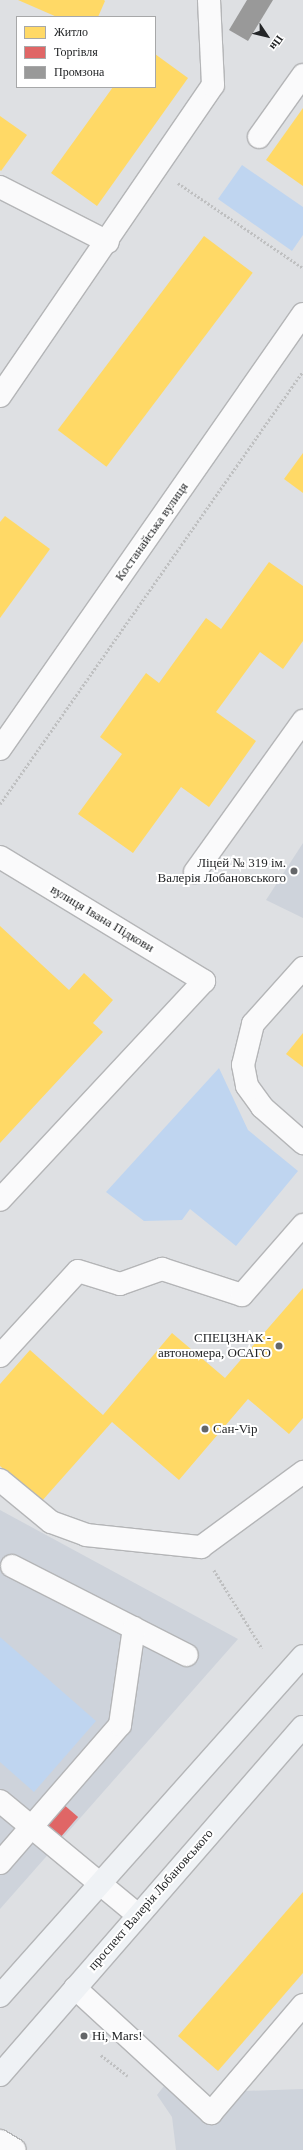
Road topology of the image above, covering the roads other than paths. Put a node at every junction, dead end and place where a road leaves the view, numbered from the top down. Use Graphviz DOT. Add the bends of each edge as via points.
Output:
graph roads {
  1 [pos="209,0"];
  2 [pos="303,75"];
  3 [pos="259,137"];
  4 [pos="0,187"];
  5 [pos="108,242"];
  6 [pos="303,314"];
  7 [pos="0,396"];
  8 [pos="303,721"];
  9 [pos="0,749"];
  10 [pos="0,857"];
  11 [pos="195,872"];
  12 [pos="303,968"];
  13 [pos="303,1143"];
  14 [pos="0,1200"];
  15 [pos="303,1226"];
  16 [pos="0,1356"];
  17 [pos="303,1472"];
  18 [pos="0,1480"];
  19 [pos="12,1566"];
  20 [pos="134,1628"];
  21 [pos="187,1655"];
  22 [pos="303,1656"];
  23 [pos="303,1727"];
  24 [pos="0,1801"];
  25 [pos="31,1828"];
  26 [pos="0,1863"];
  27 [pos="97,1883"];
  28 [pos="138,1915"];
  29 [pos="75,1988"];
  30 [pos="0,1996"];
  31 [pos="303,2005"];
  32 [pos="0,2075"];
  33 [pos="0,2142"];
  34 [pos="15,2150"];
  1 -- 5 [label="street" via="213,85"];
  2 -- 3 [label="street"];
  4 -- 5 [label="street"];
  5 -- 7 [label="street"];
  6 -- 9 [label="street, Костанайська вулиця"];
  8 -- 11 [label="street"];
  10 -- 14 [label="street, вулиця Івана Підкови" via="204,981"];
  12 -- 13 [label="street" via="253,1024 243,1065 247,1086 262,1107"];
  15 -- 16 [label="street" via="242,1295 162,1269 120,1284 78,1271"];
  17 -- 18 [label="street" via="201,1547 86,1535 51,1522"];
  19 -- 20 [label="street"];
  20 -- 21 [label="street"];
  20 -- 25 [label="street" via="120,1725"];
  22 -- 27 [label="main road"];
  23 -- 28 [label="main road, проспект Валерія Лобановського"];
  24 -- 25 [label="street"];
  25 -- 26 [label="street"];
  25 -- 27 [label="street"];
  27 -- 28 [label="street"];
  27 -- 30 [label="main road"];
  28 -- 29 [label="main road, проспект Валерія Лобановського"];
  29 -- 31 [label="street" via="211,2113"];
  29 -- 32 [label="main road, проспект Валерія Лобановського"];
  33 -- 34 [label="street"];
}
